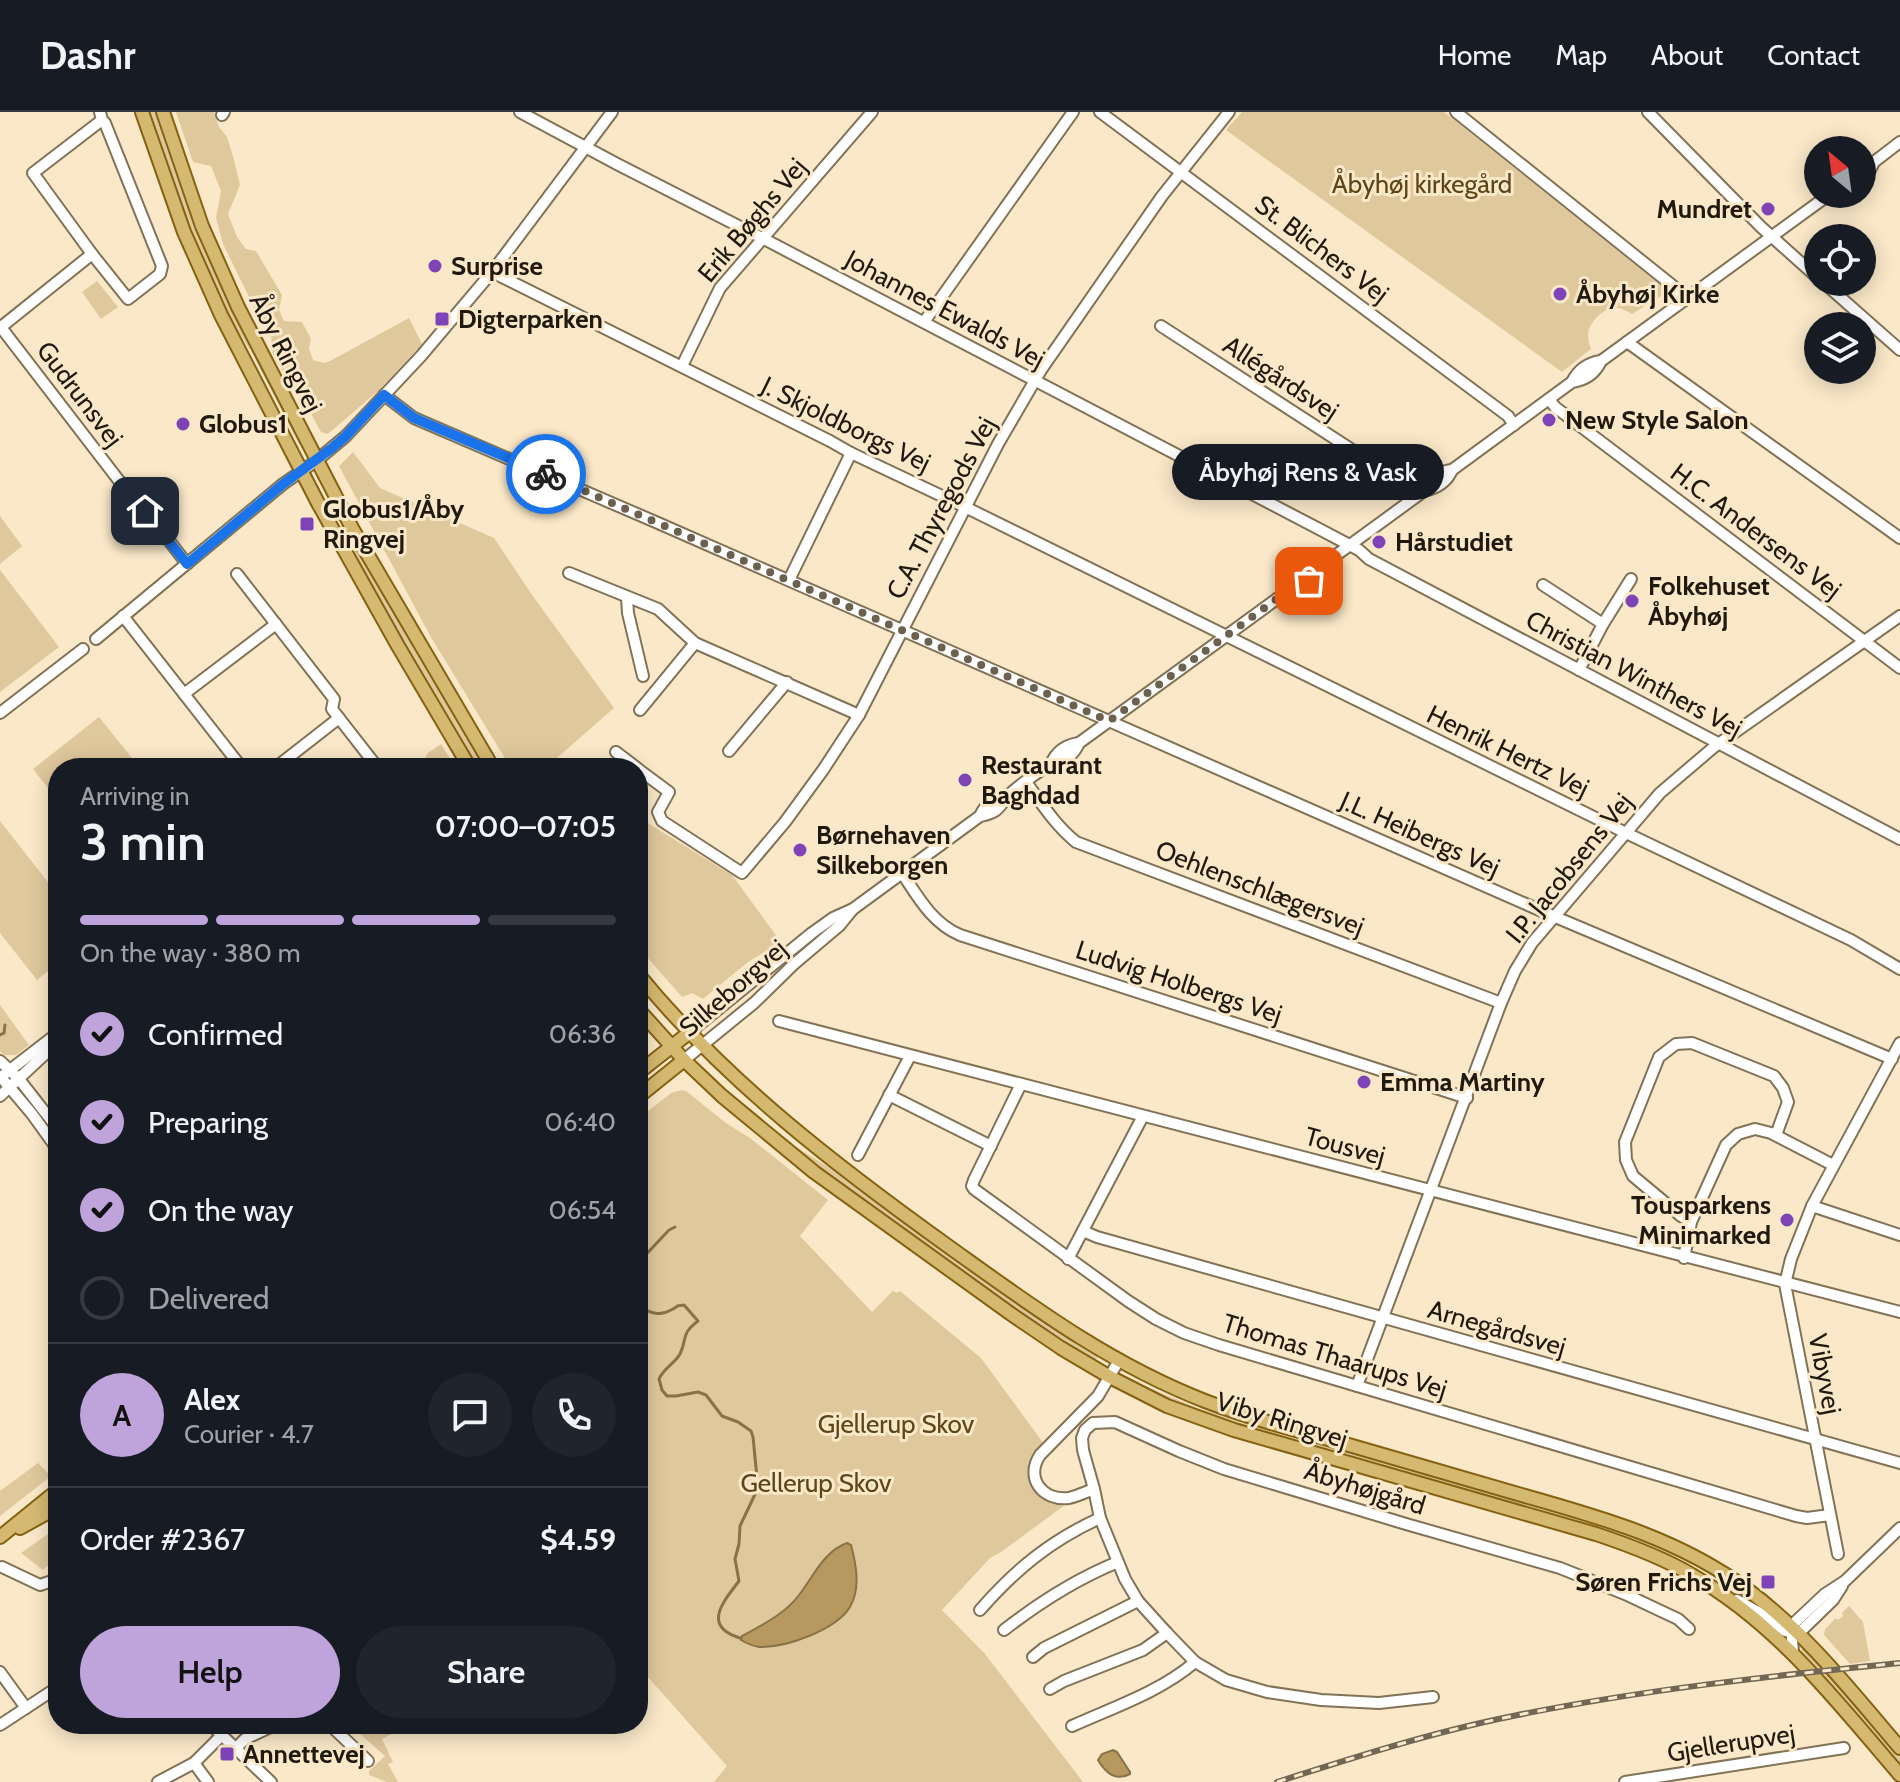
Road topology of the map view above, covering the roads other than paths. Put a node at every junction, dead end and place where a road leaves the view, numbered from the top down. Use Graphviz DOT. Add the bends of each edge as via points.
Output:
graph roads {
  1 [pos="142,112"];
  2 [pos="163,112"];
  3 [pos="520,112"];
  4 [pos="612,112"];
  5 [pos="872,112"];
  6 [pos="1073,112"];
  7 [pos="1100,112"];
  8 [pos="1229,112"];
  9 [pos="1456,112"];
  10 [pos="1648,112"];
  11 [pos="101,116"];
  12 [pos="1900,142"];
  13 [pos="586,147"];
  14 [pos="1876,160"];
  15 [pos="1180,171"];
  16 [pos="1811,208"];
  17 [pos="1771,237"];
  18 [pos="764,239"];
  19 [pos="92,254"];
  20 [pos="1804,266"];
  21 [pos="492,272"];
  22 [pos="1839,296"];
  23 [pos="1685,300"];
  24 [pos="924,322"];
  25 [pos="0,326"];
  26 [pos="1161,326"];
  27 [pos="1627,342"];
  28 [pos="1900,350"];
  29 [pos="682,366"];
  30 [pos="1035,380"];
  31 [pos="384,395"];
  32 [pos="1549,399"];
  33 [pos="1514,425"];
  34 [pos="851,453"];
  35 [pos="316,461"];
  36 [pos="301,471"];
  37 [pos="1420,494"];
  38 [pos="965,507"];
  39 [pos="1900,538"];
  40 [pos="1350,545"];
  41 [pos="187,564"];
  42 [pos="569,573"];
  43 [pos="237,574"];
  44 [pos="1631,579"];
  45 [pos="789,580"];
  46 [pos="1543,585"];
  47 [pos="627,598"];
  48 [pos="123,616"];
  49 [pos="1900,616"];
  50 [pos="276,624"];
  51 [pos="1603,624"];
  52 [pos="902,630"];
  53 [pos="1225,636"];
  54 [pos="96,639"];
  55 [pos="1865,641"];
  56 [pos="695,643"];
  57 [pos="83,649"];
  58 [pos="1900,668"];
  59 [pos="1579,670"];
  60 [pos="643,676"];
  61 [pos="787,682"];
  62 [pos="184,694"];
  63 [pos="640,710"];
  64 [pos="0,713"];
  65 [pos="859,715"];
  66 [pos="339,718"];
  67 [pos="1109,721"];
  68 [pos="1719,743"];
  69 [pos="729,751"];
  70 [pos="616,752"];
  71 [pos="234,758"];
  72 [pos="288,758"];
  73 [pos="370,758"];
  74 [pos="464,758"];
  75 [pos="487,758"];
  76 [pos="624,758"];
  77 [pos="648,776"];
  78 [pos="1026,782"];
  79 [pos="1624,832"];
  80 [pos="1900,839"];
  81 [pos="902,873"];
  82 [pos="853,909"];
  83 [pos="1553,916"];
  84 [pos="1900,969"];
  85 [pos="648,985"];
  86 [pos="1501,1003"];
  87 [pos="648,1020"];
  88 [pos="779,1021"];
  89 [pos="690,1032"];
  90 [pos="48,1041"];
  91 [pos="1900,1043"];
  92 [pos="703,1045"];
  93 [pos="671,1046"];
  94 [pos="48,1051"];
  95 [pos="910,1056"];
  96 [pos="1892,1059"];
  97 [pos="684,1060"];
  98 [pos="0,1061"];
  99 [pos="648,1065"];
  100 [pos="3,1075"];
  101 [pos="19,1079"];
  102 [pos="1021,1084"];
  103 [pos="10,1088"];
  104 [pos="648,1089"];
  105 [pos="889,1095"];
  106 [pos="0,1096"];
  107 [pos="1467,1098"];
  108 [pos="48,1116"];
  109 [pos="1143,1116"];
  110 [pos="1776,1135"];
  111 [pos="48,1137"];
  112 [pos="991,1146"];
  113 [pos="858,1155"];
  114 [pos="1833,1165"];
  115 [pos="1431,1192"];
  116 [pos="1812,1206"];
  117 [pos="1691,1222"];
  118 [pos="1083,1231"];
  119 [pos="1900,1235"];
  120 [pos="1684,1258"];
  121 [pos="1068,1259"];
  122 [pos="1785,1284"];
  123 [pos="1900,1312"];
  124 [pos="1383,1319"];
  125 [pos="1118,1362"];
  126 [pos="1110,1377"];
  127 [pos="1357,1386"];
  128 [pos="1815,1440"];
  129 [pos="1900,1463"];
  130 [pos="1094,1489"];
  131 [pos="48,1498"];
  132 [pos="48,1512"];
  133 [pos="1830,1515"];
  134 [pos="1100,1518"];
  135 [pos="1900,1528"];
  136 [pos="0,1538"];
  137 [pos="1838,1554"];
  138 [pos="1118,1562"];
  139 [pos="2,1567"];
  140 [pos="48,1582"];
  141 [pos="1713,1587"];
  142 [pos="1138,1601"];
  143 [pos="980,1610"];
  144 [pos="1689,1629"];
  145 [pos="1004,1630"];
  146 [pos="1794,1631"];
  147 [pos="1167,1633"];
  148 [pos="1793,1653"];
  149 [pos="1033,1657"];
  150 [pos="1195,1662"];
  151 [pos="0,1672"];
  152 [pos="1050,1689"];
  153 [pos="48,1694"];
  154 [pos="1433,1697"];
  155 [pos="26,1708"];
  156 [pos="0,1725"];
  157 [pos="1072,1726"];
  158 [pos="256,1734"];
  159 [pos="340,1734"];
  160 [pos="222,1735"];
  161 [pos="236,1748"];
  162 [pos="1844,1748"];
  163 [pos="1900,1748"];
  164 [pos="368,1761"];
  165 [pos="194,1763"];
  166 [pos="1900,1775"];
  167 [pos="1667,1778"];
  168 [pos="158,1782"];
  169 [pos="208,1782"];
  170 [pos="271,1782"];
  171 [pos="1625,1782"];
  1 -- 36 [label="main road, Åby Ringvej" via="200,271"];
  2 -- 35 [label="main road, Åby Ringvej" via="218,263"];
  3 -- 13 [label="street, Johannes Ewalds Vej"];
  4 -- 13 [label="street"];
  5 -- 18 [label="street, Erik Bøghs Vej"];
  6 -- 24 [label="street"];
  7 -- 15 [label="street, St. Blichers Vej"];
  8 -- 15 [label="street, C.A. Thyregods Vej"];
  9 -- 23 [label="street"];
  10 -- 17 [label="street"];
  11 -- 19 [label="street" via="33,173"];
  11 -- 19 [label="street" via="162,266 160,274 128,299"];
  12 -- 14 [label="street"];
  13 -- 18 [label="street, Johannes Ewalds Vej"];
  13 -- 21 [label="street"];
  15 -- 30 [label="street, C.A. Thyregods Vej"];
  15 -- 33 [label="street, St. Blichers Vej"];
  16 -- 17 [label="street, Silkeborgvej"];
  17 -- 20 [label="street"];
  17 -- 23 [label="street, Silkeborgvej"];
  18 -- 24 [label="street, Johannes Ewalds Vej"];
  18 -- 29 [label="street, Erik Bøghs Vej" via="720,288"];
  19 -- 25 [label="street"];
  21 -- 29 [label="street, J. Skjoldborgs Vej"];
  21 -- 31 [label="street"];
  22 -- 28 [label="street"];
  23 -- 27 [label="street, Silkeborgvej"];
  24 -- 30 [label="street, Johannes Ewalds Vej"];
  25 -- 41 [label="street, Gudrunsvej"];
  26 -- 37 [label="street, Allégårdsvej"];
  27 -- 32 [label="street, Silkeborgvej" via="1591,362"];
  27 -- 39 [label="street"];
  29 -- 34 [label="street, J. Skjoldborgs Vej"];
  30 -- 38 [label="street, C.A. Thyregods Vej"];
  30 -- 40 [label="street, Johannes Ewalds Vej"];
  31 -- 35 [label="street"];
  31 -- 45 [label="street, J.L. Heibergs Vej" via="414,418"];
  32 -- 33 [label="street, Silkeborgvej"];
  32 -- 55 [label="street, H.C. Andersens Vej"];
  33 -- 37 [label="street, Silkeborgvej" via="1429,481"];
  34 -- 38 [label="street, J. Skjoldborgs Vej"];
  34 -- 45 [label="street"];
  35 -- 36 [label="street"];
  35 -- 75 [label="main road, Åby Ringvej"];
  36 -- 41 [label="street"];
  36 -- 74 [label="main road, Åby Ringvej"];
  37 -- 40 [label="street, Silkeborgvej"];
  38 -- 52 [label="street, C.A. Thyregods Vej"];
  38 -- 53 [label="street, J. Skjoldborgs Vej"];
  40 -- 53 [label="street, Silkeborgvej" via="1289,583 1285,593"];
  40 -- 59 [label="street, Christian Winthers Vej"];
  41 -- 48 [label="street"];
  42 -- 47 [label="street"];
  43 -- 50 [label="street"];
  44 -- 51 [label="street"];
  45 -- 52 [label="street, J.L. Heibergs Vej"];
  46 -- 51 [label="street"];
  47 -- 56 [label="street" via="658,609"];
  47 -- 60 [label="street"];
  48 -- 54 [label="street"];
  48 -- 62 [label="street"];
  49 -- 55 [label="street, I.P. Jacobsens Vej"];
  50 -- 62 [label="street"];
  50 -- 66 [label="street" via="334,699 332,709"];
  51 -- 59 [label="street"];
  52 -- 65 [label="street, C.A. Thyregods Vej"];
  52 -- 67 [label="street, J.L. Heibergs Vej"];
  53 -- 67 [label="street, Silkeborgvej"];
  53 -- 79 [label="street, Henrik Hertz Vej"];
  55 -- 58 [label="street, H.C. Andersens Vej"];
  55 -- 68 [label="street, I.P. Jacobsens Vej"];
  56 -- 61 [label="street"];
  56 -- 63 [label="street"];
  57 -- 64 [label="street"];
  59 -- 68 [label="street, Christian Winthers Vej"];
  61 -- 65 [label="street"];
  61 -- 69 [label="street"];
  62 -- 71 [label="street"];
  65 -- 77 [label="street, C.A. Thyregods Vej" via="785,822 742,873 662,821 658,812 669,792"];
  66 -- 72 [label="street"];
  66 -- 73 [label="street"];
  67 -- 78 [label="street, Silkeborgvej" via="1055,754 1051,764"];
  67 -- 83 [label="street, J.L. Heibergs Vej"];
  68 -- 79 [label="street, I.P. Jacobsens Vej" via="1649,803"];
  68 -- 80 [label="street, Christian Winthers Vej"];
  70 -- 76 [label="street, C.A. Thyregods Vej"];
  78 -- 81 [label="street, Silkeborgvej" via="1008,795 1005,804"];
  78 -- 86 [label="street, Oehlenschlægersvej" via="1076,842"];
  79 -- 83 [label="street, I.P. Jacobsens Vej"];
  79 -- 84 [label="street, Henrik Hertz Vej" via="1851,940"];
  81 -- 82 [label="street, Silkeborgvej"];
  81 -- 107 [label="street, Ludvig Holbergs Vej" via="934,918 960,935"];
  82 -- 89 [label="street, Silkeborgvej" via="812,933"];
  82 -- 92 [label="street, Silkeborgvej"];
  83 -- 86 [label="street, I.P. Jacobsens Vej" via="1515,971"];
  83 -- 96 [label="street, J.L. Heibergs Vej"];
  85 -- 89 [label="main road"];
  86 -- 107 [label="street, I.P. Jacobsens Vej"];
  87 -- 93 [label="main road"];
  88 -- 95 [label="street, Tousvej"];
  89 -- 92 [label="main road"];
  89 -- 93 [label="main road, Silkeborgvej"];
  90 -- 100 [label="street"];
  91 -- 96 [label="street, Vibyvej"];
  92 -- 97 [label="street, Silkeborgvej"];
  92 -- 125 [label="main road, Viby Ringvej" via="782,1120 855,1178"];
  93 -- 97 [label="main road, Viby Ringvej"];
  93 -- 99 [label="main road, Silkeborgvej"];
  94 -- 101 [label="street"];
  95 -- 102 [label="street, Tousvej"];
  95 -- 105 [label="street"];
  96 -- 114 [label="street, Vibyvej"];
  97 -- 104 [label="main road, Silkeborgvej"];
  97 -- 126 [label="main road, Viby Ringvej" via="814,1172 1036,1332"];
  98 -- 100 [label="street"];
  100 -- 101 [label="street"];
  100 -- 103 [label="street"];
  101 -- 103 [label="street"];
  101 -- 108 [label="street"];
  102 -- 109 [label="street, Tousvej"];
  102 -- 112 [label="street, Thomas Thaarups Vej"];
  103 -- 106 [label="street"];
  103 -- 111 [label="street"];
  105 -- 112 [label="street"];
  105 -- 113 [label="street"];
  107 -- 115 [label="street, I.P. Jacobsens Vej"];
  109 -- 115 [label="street, Tousvej"];
  109 -- 118 [label="street"];
  110 -- 114 [label="street"];
  110 -- 117 [label="street" via="1755,1129 1732,1138"];
  110 -- 117 [label="street" via="1788,1102 1774,1076 1692,1043 1663,1052 1625,1142 1626,1160 1633,1176"];
  112 -- 121 [label="street, Thomas Thaarups Vej" via="974,1189"];
  114 -- 116 [label="street, Vibyvej"];
  115 -- 120 [label="street, Tousvej"];
  115 -- 124 [label="street, I.P. Jacobsens Vej"];
  116 -- 119 [label="street"];
  116 -- 122 [label="street, Vibyvej"];
  117 -- 120 [label="street"];
  118 -- 121 [label="street"];
  118 -- 124 [label="street, Arnegårdsvej"];
  120 -- 122 [label="street, Tousvej"];
  121 -- 127 [label="street, Thomas Thaarups Vej" via="1184,1333"];
  122 -- 123 [label="street, Tousvej"];
  122 -- 128 [label="street, Vibyvej"];
  124 -- 127 [label="street, I.P. Jacobsens Vej"];
  124 -- 128 [label="street, Arnegårdsvej"];
  125 -- 126 [label="street"];
  125 -- 146 [label="main road, Viby Ringvej" via="1239,1413 1652,1536 1724,1574"];
  126 -- 130 [label="street" via="1034,1467 1036,1481 1049,1496 1068,1498"];
  126 -- 141 [label="main road, Viby Ringvej" via="1167,1406 1234,1430 1621,1543"];
  127 -- 133 [label="street, Thomas Thaarups Vej" via="1796,1516"];
  128 -- 129 [label="street, Arnegårdsvej"];
  128 -- 133 [label="street, Vibyvej"];
  130 -- 134 [label="street, Åbyhøjgård"];
  130 -- 144 [label="street, Åbyhøjgård" via="1082,1438 1093,1423 1115,1422 1224,1469 1584,1577 1678,1619"];
  131 -- 136 [label="main road"];
  132 -- 136 [label="main road"];
  133 -- 137 [label="street, Vibyvej"];
  134 -- 138 [label="street, Åbyhøjgård"];
  134 -- 143 [label="street" via="1031,1558"];
  135 -- 146 [label="street" via="1845,1581 1833,1600"];
  138 -- 142 [label="street, Åbyhøjgård"];
  138 -- 145 [label="street" via="1071,1583"];
  139 -- 140 [label="street" via="40,1585"];
  141 -- 146 [label="street" via="1778,1627"];
  141 -- 148 [label="main road, Viby Ringvej"];
  142 -- 147 [label="street, Åbyhøjgård"];
  142 -- 149 [label="street"];
  146 -- 148 [label="street"];
  146 -- 163 [label="main road, Viby Ringvej"];
  147 -- 150 [label="street, Åbyhøjgård"];
  147 -- 152 [label="street" via="1143,1650"];
  148 -- 166 [label="main road, Viby Ringvej"];
  150 -- 154 [label="street, Åbyhøjgård" via="1226,1680 1321,1700 1379,1703"];
  150 -- 157 [label="street" via="1163,1685"];
  151 -- 155 [label="street"];
  153 -- 155 [label="street"];
  155 -- 156 [label="street"];
  158 -- 161 [label="street"];
  159 -- 164 [label="street"];
  160 -- 161 [label="street"];
  160 -- 165 [label="street"];
  161 -- 170 [label="street"];
  162 -- 167 [label="street, Gjellerupvej"];
  165 -- 168 [label="street"];
  165 -- 169 [label="street"];
  167 -- 171 [label="street, Gjellerupvej"];
}
